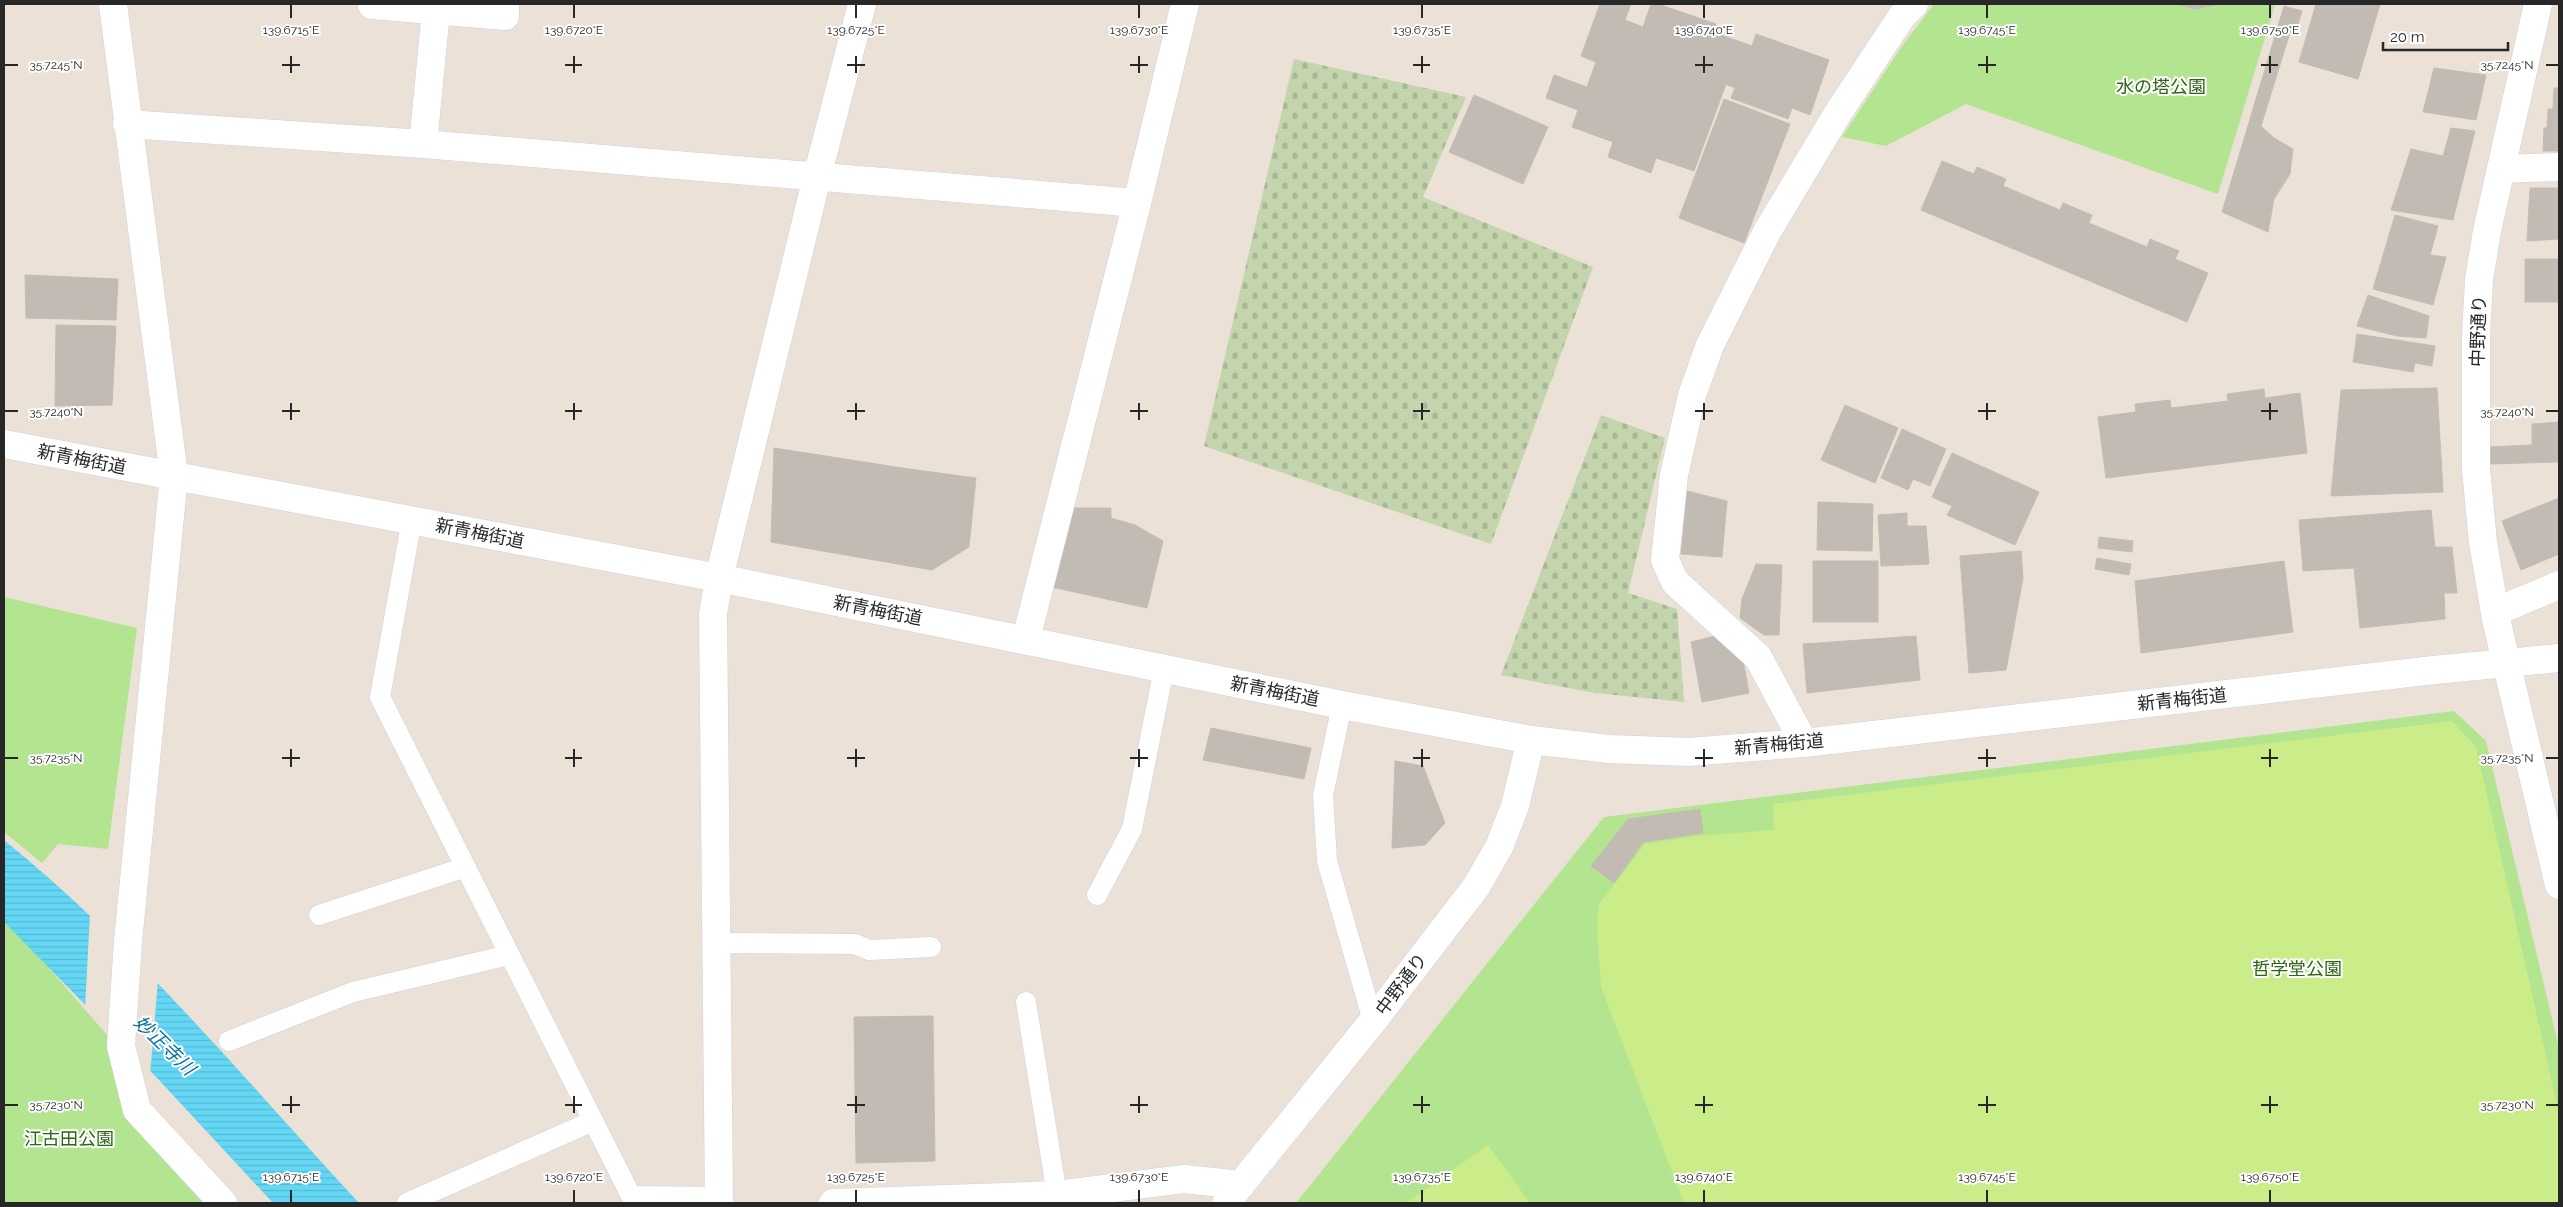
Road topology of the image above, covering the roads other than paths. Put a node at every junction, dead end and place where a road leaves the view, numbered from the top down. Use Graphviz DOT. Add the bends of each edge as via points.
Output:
graph roads {
  1 [pos="113,4"];
  2 [pos="505,4"];
  3 [pos="862,4"];
  4 [pos="1185,4"];
  5 [pos="1914,4"];
  6 [pos="2538,4"];
  7 [pos="372,5"];
  8 [pos="436,11"];
  9 [pos="127,124"];
  10 [pos="423,144"];
  11 [pos="2559,167"];
  12 [pos="2501,169"];
  13 [pos="817,177"];
  14 [pos="1137,203"];
  15 [pos="4,444"];
  16 [pos="174,476"];
  17 [pos="412,520"];
  18 [pos="719,578"];
  19 [pos="2559,585"];
  20 [pos="2495,612"];
  21 [pos="1026,639"];
  22 [pos="2559,658"];
  23 [pos="2505,663"];
  24 [pos="1164,668"];
  25 [pos="1342,705"];
  26 [pos="1531,740"];
  27 [pos="1804,743"];
  28 [pos="466,868"];
  29 [pos="2559,886"];
  30 [pos="1097,895"];
  31 [pos="319,915"];
  32 [pos="716,943"];
  33 [pos="931,947"];
  34 [pos="509,955"];
  35 [pos="1026,1002"];
  36 [pos="1374,1021"];
  37 [pos="229,1041"];
  38 [pos="593,1120"];
  39 [pos="1233,1194"];
  40 [pos="1058,1195"];
  41 [pos="718,1200"];
  42 [pos="223,1203"];
  43 [pos="407,1203"];
  44 [pos="833,1203"];
  1 -- 9 [label="street"];
  2 -- 8 [label="street" via="504,16"];
  3 -- 13 [label="street"];
  4 -- 14 [label="street"];
  5 -- 27 [label="street" via="1902,16 1838,113 1748,269 1710,345 1692,395 1674,475 1665,560 1671,575 1758,657"];
  6 -- 12 [label="street, 中野通り"];
  7 -- 8 [label="street"];
  8 -- 10 [label="street"];
  9 -- 10 [label="street"];
  9 -- 16 [label="street"];
  10 -- 13 [label="street"];
  11 -- 12 [label="street"];
  12 -- 20 [label="street, 中野通り" via="2479,280 2476,335 2476,469 2483,542"];
  13 -- 14 [label="street"];
  13 -- 18 [label="street"];
  14 -- 21 [label="street"];
  15 -- 16 [label="street, 新青梅街道"];
  16 -- 17 [label="street, 新青梅街道"];
  16 -- 42 [label="street" via="128,941 121,1046 136,1110"];
  17 -- 18 [label="street, 新青梅街道"];
  17 -- 28 [label="lane" via="380,697"];
  18 -- 21 [label="street, 新青梅街道"];
  18 -- 32 [label="street" via="713,614"];
  19 -- 20 [label="street"];
  20 -- 23 [label="street, 中野通り"];
  21 -- 24 [label="street, 新青梅街道"];
  22 -- 23 [label="street, 新青梅街道"];
  23 -- 27 [label="street, 新青梅街道"];
  23 -- 29 [label="street, 中野通り"];
  24 -- 25 [label="street, 新青梅街道"];
  24 -- 30 [label="lane" via="1132,829"];
  25 -- 26 [label="street, 新青梅街道"];
  25 -- 36 [label="lane" via="1323,795 1327,861"];
  26 -- 27 [label="street, 新青梅街道" via="1609,749 1689,752"];
  26 -- 36 [label="street, 中野通り" via="1515,806 1499,847 1476,887"];
  28 -- 31 [label="lane"];
  28 -- 34 [label="lane"];
  32 -- 33 [label="lane" via="855,944 869,950"];
  32 -- 41 [label="street"];
  34 -- 37 [label="lane" via="353,992"];
  34 -- 38 [label="lane"];
  35 -- 40 [label="lane"];
  36 -- 39 [label="street, 中野通り"];
  38 -- 41 [label="lane" via="631,1196"];
  38 -- 43 [label="lane"];
  39 -- 40 [label="street" via="1184,1179"];
  40 -- 44 [label="street"];
}
